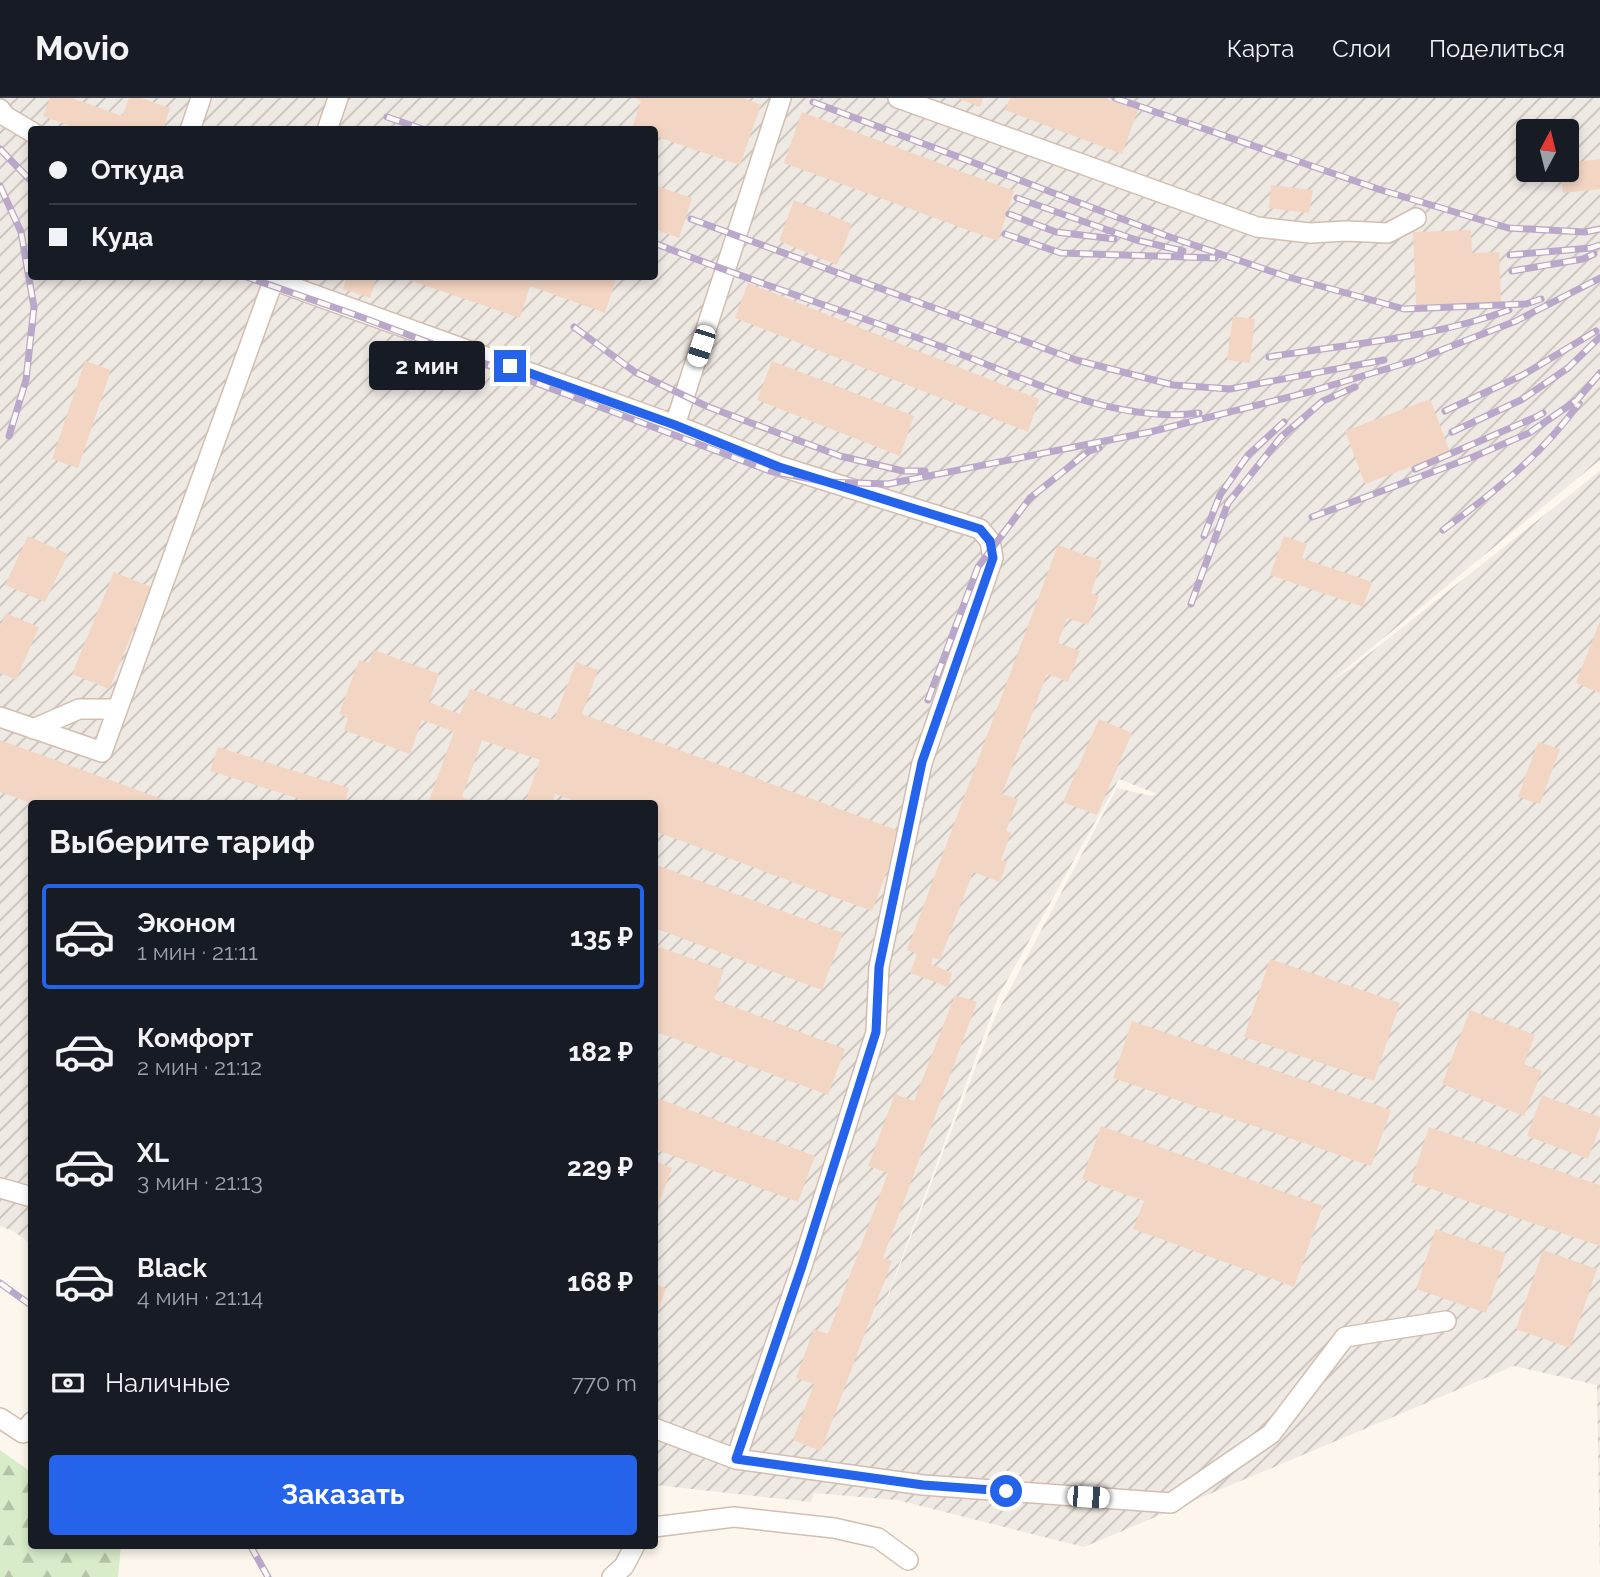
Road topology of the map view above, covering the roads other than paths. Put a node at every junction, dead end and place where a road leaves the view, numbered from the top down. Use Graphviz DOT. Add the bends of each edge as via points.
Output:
graph roads {
  1 [pos="201,98"];
  2 [pos="338,98"];
  3 [pos="781,98"];
  4 [pos="898,98"];
  5 [pos="0,110"];
  6 [pos="191,126"];
  7 [pos="328,126"];
  8 [pos="28,130"];
  9 [pos="1416,218"];
  10 [pos="273,280"];
  11 [pos="279,280"];
  12 [pos="675,425"];
  13 [pos="116,709"];
  14 [pos="0,718"];
  15 [pos="33,729"];
  16 [pos="0,1188"];
  17 [pos="28,1196"];
  18 [pos="1446,1321"];
  19 [pos="0,1418"];
  20 [pos="28,1427"];
  21 [pos="658,1430"];
  22 [pos="736,1459"];
  23 [pos="658,1526"];
  24 [pos="633,1549"];
  25 [pos="908,1560"];
  26 [pos="612,1577"];
  1 -- 6 [label="lane"];
  2 -- 7 [label="lane"];
  3 -- 12 [label="lane"];
  4 -- 9 [label="lane" via="1257,227 1310,233 1388,233"];
  5 -- 8 [label="lane"];
  10 -- 13 [label="lane"];
  11 -- 12 [label="lane"];
  12 -- 22 [label="lane" via="779,467 980,529 990,541 993,558 922,762 879,967 876,1032"];
  13 -- 15 [label="lane" via="79,709"];
  13 -- 15 [label="lane" via="102,752"];
  14 -- 15 [label="lane"];
  16 -- 17 [label="lane"];
  18 -- 22 [label="lane" via="1345,1337 1271,1433 1171,1503 923,1485"];
  19 -- 20 [label="lane" via="23,1433"];
  21 -- 22 [label="lane"];
  23 -- 25 [label="lane" via="734,1517 834,1528 878,1538"];
  24 -- 26 [label="lane"];
}
